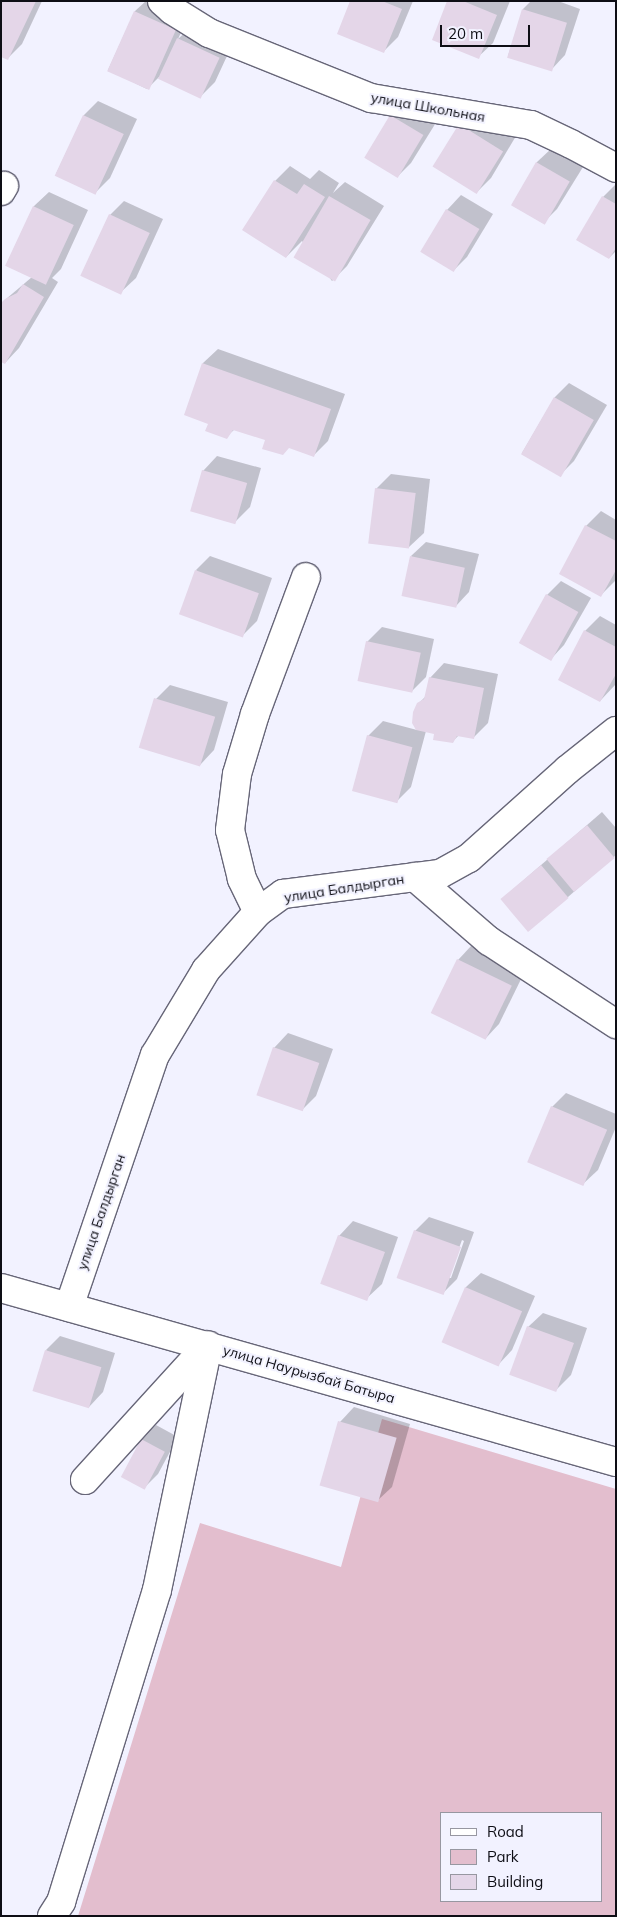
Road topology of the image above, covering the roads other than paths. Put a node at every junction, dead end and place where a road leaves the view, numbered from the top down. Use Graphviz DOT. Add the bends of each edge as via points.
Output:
graph roads {
  1 [pos="162,1"];
  2 [pos="616,168"];
  3 [pos="306,577"];
  4 [pos="616,730"];
  5 [pos="415,877"];
  6 [pos="258,912"];
  7 [pos="616,1024"];
  8 [pos="1,1288"];
  9 [pos="69,1307"];
  10 [pos="208,1345"];
  11 [pos="616,1462"];
  12 [pos="85,1480"];
  13 [pos="52,1916"];
  1 -- 2 [label="street, улица Школьная" via="209,33 371,98 531,126"];
  3 -- 6 [label="street" via="254,714 237,774 230,830 242,879"];
  4 -- 5 [label="street, улица Балдырган" via="469,858 440,874"];
  5 -- 6 [label="street, улица Балдырган" via="282,894"];
  5 -- 7 [label="street" via="489,941"];
  6 -- 9 [label="street, улица Балдырган" via="206,970 155,1055"];
  8 -- 9 [label="street, улица Наурызбай Батыра"];
  9 -- 10 [label="street, улица Наурызбай Батыра"];
  10 -- 11 [label="street, улица Наурызбай Батыра"];
  10 -- 12 [label="street"];
  10 -- 13 [label="street" via="157,1590 61,1902"];
}
